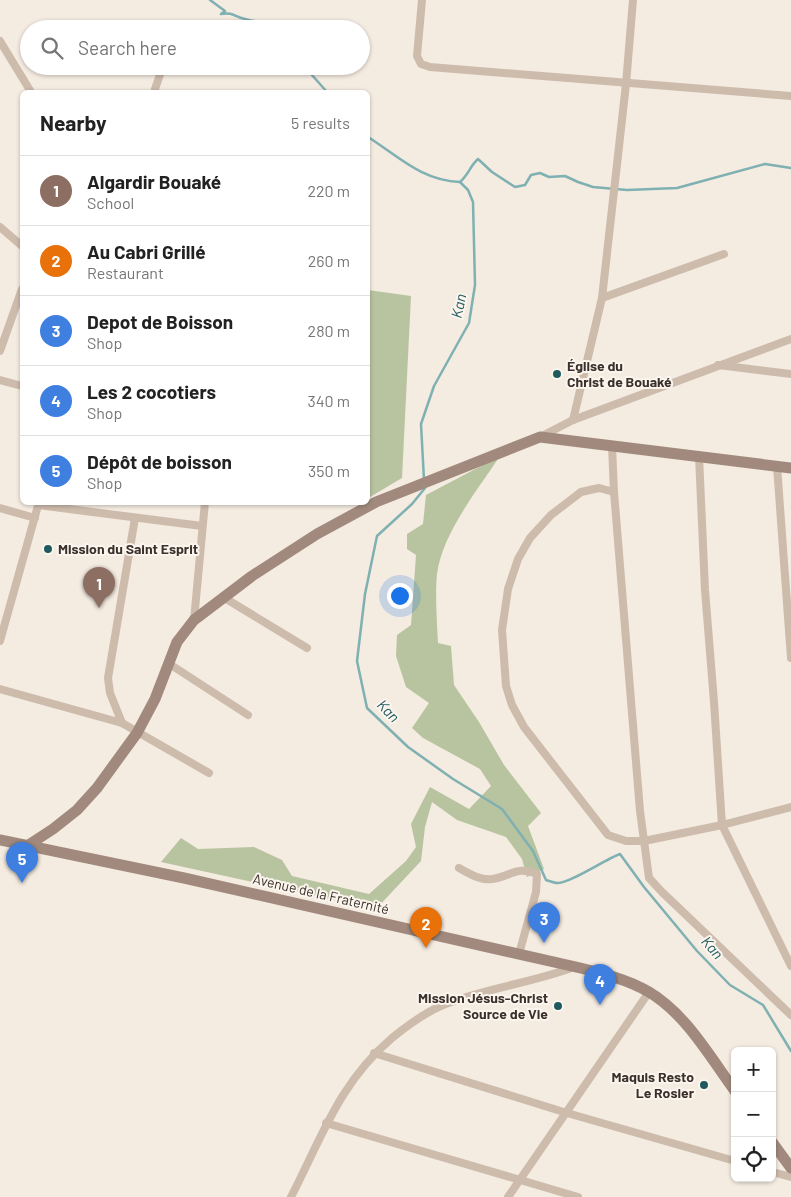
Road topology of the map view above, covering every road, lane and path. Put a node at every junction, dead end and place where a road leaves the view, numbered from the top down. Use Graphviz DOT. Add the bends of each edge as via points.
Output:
graph roads {
  1 [pos="422,0"];
  2 [pos="633,0"];
  3 [pos="0,41"];
  4 [pos="20,74"];
  5 [pos="21,75"];
  6 [pos="160,75"];
  7 [pos="626,84"];
  8 [pos="30,90"];
  9 [pos="155,90"];
  10 [pos="791,96"];
  11 [pos="0,227"];
  12 [pos="20,244"];
  13 [pos="724,254"];
  14 [pos="20,295"];
  15 [pos="602,298"];
  16 [pos="791,339"];
  17 [pos="0,351"];
  18 [pos="717,365"];
  19 [pos="791,374"];
  20 [pos="0,380"];
  21 [pos="20,385"];
  22 [pos="573,420"];
  23 [pos="540,437"];
  24 [pos="612,446"];
  25 [pos="699,456"];
  26 [pos="777,466"];
  27 [pos="791,468"];
  28 [pos="614,492"];
  29 [pos="39,505"];
  30 [pos="46,505"];
  31 [pos="204,505"];
  32 [pos="0,508"];
  33 [pos="35,518"];
  34 [pos="135,518"];
  35 [pos="202,526"];
  36 [pos="223,597"];
  37 [pos="194,620"];
  38 [pos="0,641"];
  39 [pos="307,648"];
  40 [pos="791,658"];
  41 [pos="168,663"];
  42 [pos="0,689"];
  43 [pos="248,715"];
  44 [pos="122,723"];
  45 [pos="137,733"];
  46 [pos="209,772"];
  47 [pos="791,807"];
  48 [pos="722,825"];
  49 [pos="0,840"];
  50 [pos="644,841"];
  51 [pos="27,846"];
  52 [pos="459,868"];
  53 [pos="519,954"];
  54 [pos="791,966"];
  55 [pos="576,967"];
  56 [pos="650,992"];
  57 [pos="791,1015"];
  58 [pos="374,1053"];
  59 [pos="731,1086"];
  60 [pos="567,1112"];
  61 [pos="326,1123"];
  62 [pos="776,1147"];
  63 [pos="731,1160"];
  64 [pos="791,1168"];
  65 [pos="776,1173"];
  66 [pos="791,1177"];
  67 [pos="520,1180"];
  68 [pos="295,1196"];
  69 [pos="508,1197"];
  70 [pos="578,1197"];
  1 -- 7 [label="street" via="417,56 421,64"];
  2 -- 7 [label="street"];
  3 -- 4 [label="street"];
  5 -- 8 [label="street"];
  6 -- 9 [label="street"];
  7 -- 10 [label="street"];
  7 -- 15 [label="street"];
  11 -- 12 [label="street"];
  13 -- 15 [label="street"];
  14 -- 17 [label="street"];
  15 -- 22 [label="street"];
  16 -- 18 [label="street"];
  18 -- 19 [label="street"];
  18 -- 22 [label="street"];
  20 -- 21 [label="street"];
  22 -- 23 [label="street"];
  23 -- 24 [label="street"];
  23 -- 36 [label="street" via="376,502 317,534"];
  24 -- 25 [label="street"];
  24 -- 28 [label="street"];
  25 -- 26 [label="street"];
  25 -- 48 [label="street"];
  26 -- 27 [label="street"];
  26 -- 40 [label="street"];
  28 -- 50 [label="street"];
  28 -- 50 [label="street" via="599,488 581,492 551,515 530,538 518,559 508,589 502,630 503,658 506,686 524,727 608,835 626,841"];
  29 -- 33 [label="street"];
  30 -- 34 [label="street"];
  31 -- 35 [label="street"];
  32 -- 33 [label="street"];
  33 -- 38 [label="street"];
  34 -- 35 [label="street"];
  34 -- 44 [label="street" via="108,678 110,693"];
  35 -- 37 [label="street"];
  36 -- 37 [label="street"];
  36 -- 39 [label="street"];
  37 -- 41 [label="street" via="177,642"];
  41 -- 43 [label="street"];
  41 -- 45 [label="street" via="155,699"];
  42 -- 44 [label="street"];
  44 -- 45 [label="street"];
  45 -- 46 [label="street"];
  45 -- 51 [label="street" via="98,788 77,810"];
  47 -- 48 [label="street"];
  48 -- 50 [label="street"];
  48 -- 54 [label="street"];
  49 -- 51 [label="street, Avenue de la Fraternité"];
  50 -- 57 [label="street" via="649,878 654,884"];
  51 -- 53 [label="street, Avenue de la Fraternité"];
  52 -- 53 [label="street" via="472,876 490,880 516,871 528,870 537,874 536,892"];
  53 -- 55 [label="street, Avenue de la Fraternité"];
  55 -- 56 [label="street, Avenue de la Fraternité" via="628,981"];
  55 -- 58 [label="street" via="443,1005 413,1021"];
  56 -- 59 [label="street, Avenue de la Fraternité" via="672,1009"];
  56 -- 60 [label="street"];
  58 -- 60 [label="street"];
  58 -- 61 [label="street"];
  60 -- 63 [label="street"];
  60 -- 67 [label="street"];
  61 -- 67 [label="street"];
  61 -- 68 [label="street"];
  62 -- 64 [label="street"];
  65 -- 66 [label="street"];
  67 -- 69 [label="street"];
  67 -- 70 [label="street"];
}
